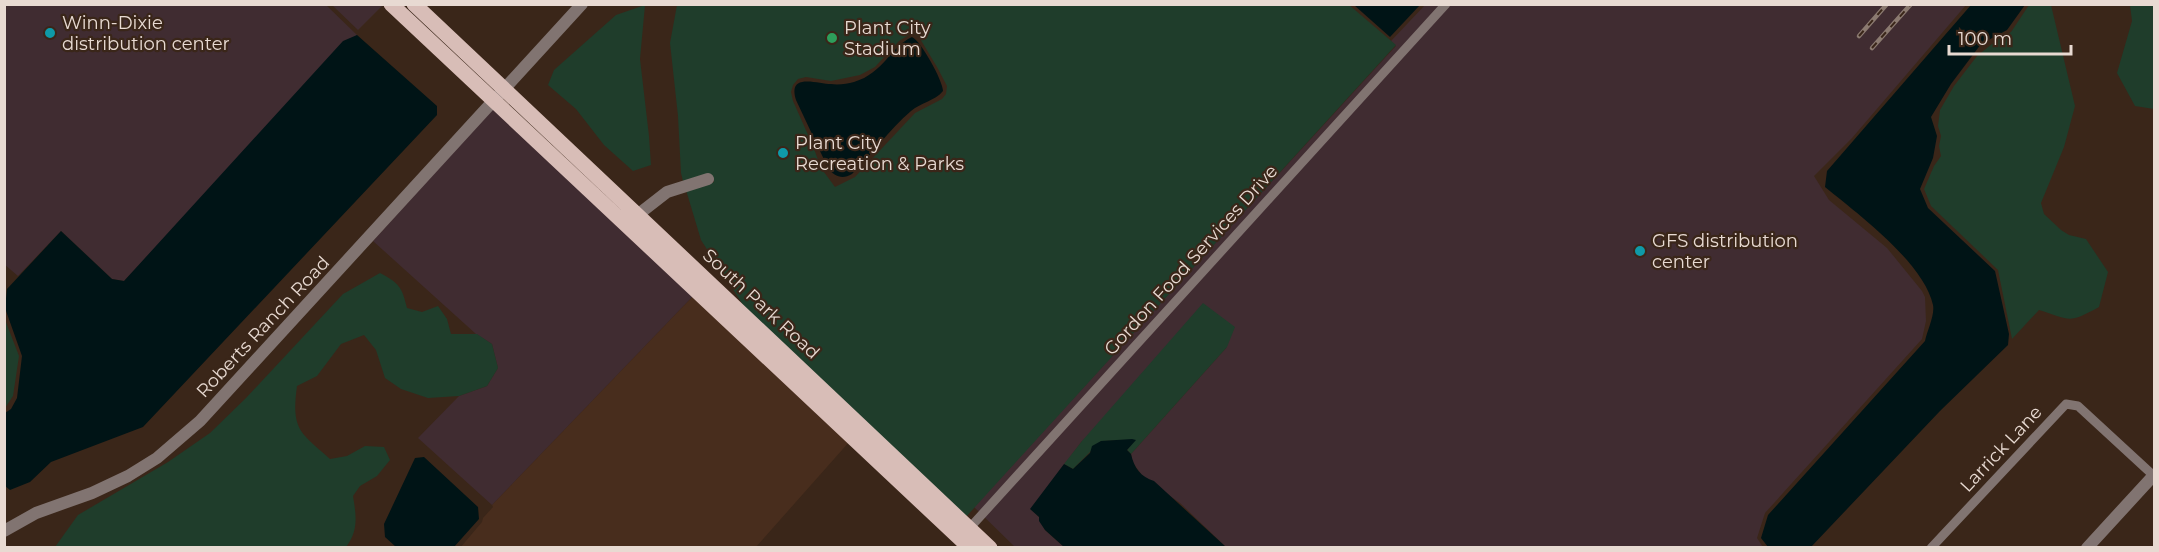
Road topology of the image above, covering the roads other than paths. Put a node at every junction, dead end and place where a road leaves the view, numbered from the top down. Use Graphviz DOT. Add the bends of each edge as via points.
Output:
graph roads {
  1 [pos="582,4"];
  2 [pos="1446,4"];
  3 [pos="406,7"];
  4 [pos="499,95"];
  5 [pos="708,179"];
  6 [pos="630,220"];
  7 [pos="866,440"];
  8 [pos="2154,476"];
  9 [pos="4,531"];
  10 [pos="966,538"];
  11 [pos="983,548"];
  12 [pos="990,548"];
  13 [pos="1931,548"];
  14 [pos="2087,548"];
  1 -- 4 [label="street, Roberts Ranch Road"];
  2 -- 10 [label="street, Gordon Food Services Drive"];
  3 -- 4 [label="main road"];
  4 -- 6 [label="main road, South Park Road"];
  4 -- 6 [label="main road, South Park Road" via="587,167"];
  4 -- 9 [label="street, Roberts Ranch Road" via="192,428 128,476 36,513"];
  5 -- 6 [label="street" via="667,192"];
  6 -- 7 [label="main road, South Park Road" via="727,299"];
  6 -- 7 [label="main road, South Park Road" via="728,320 749,327"];
  7 -- 10 [label="main road, South Park Road"];
  8 -- 13 [label="street, Larrick Lane" via="2078,406 2066,404"];
  8 -- 14 [label="street"];
  10 -- 11 [label="main road"];
  10 -- 12 [label="main road, South Park Road"];
}
